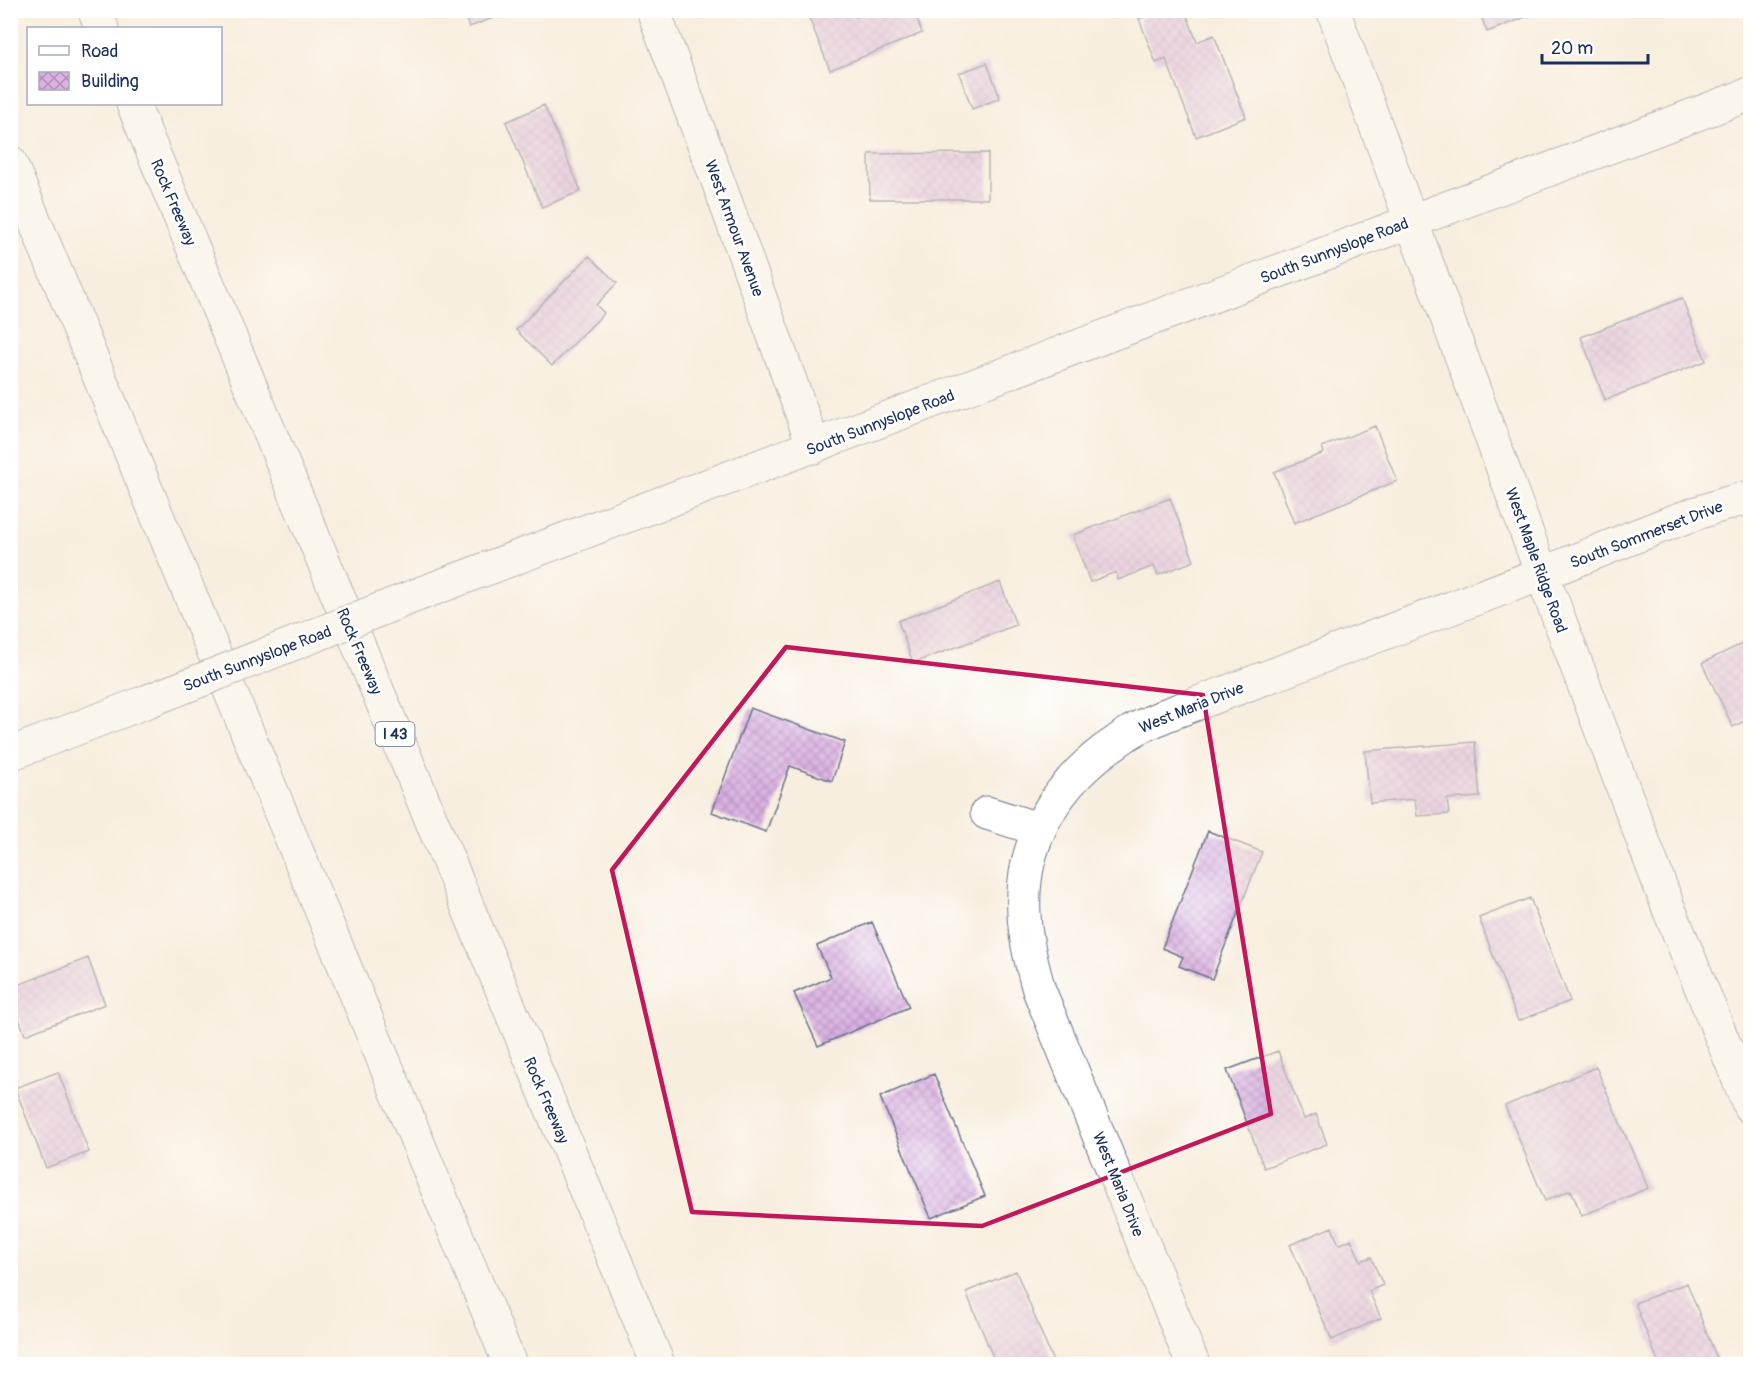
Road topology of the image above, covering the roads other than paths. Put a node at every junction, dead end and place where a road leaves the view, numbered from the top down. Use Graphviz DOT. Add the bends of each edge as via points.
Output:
graph roads {
  1 [pos="94,10"];
  2 [pos="653,10"];
  3 [pos="1333,10"];
  4 [pos="102,27"];
  5 [pos="1750,94"];
  6 [pos="133,105"];
  7 [pos="10,162"];
  8 [pos="1412,221"];
  9 [pos="814,447"];
  10 [pos="1750,497"];
  11 [pos="1542,574"];
  12 [pos="10,754"];
  13 [pos="987,813"];
  14 [pos="1038,829"];
  15 [pos="1750,1107"];
  16 [pos="510,1365"];
  17 [pos="658,1365"];
  18 [pos="1194,1365"];
  1 -- 4 [label="main road"];
  2 -- 9 [label="main road, West Armour Avenue"];
  3 -- 8 [label="main road, West Maple Ridge Road"];
  5 -- 8 [label="main road, South Sunnyslope Road"];
  6 -- 17 [label="main road, Rock Freeway / I 43"];
  7 -- 16 [label="main road"];
  8 -- 9 [label="main road, South Sunnyslope Road"];
  8 -- 11 [label="main road, West Maple Ridge Road"];
  9 -- 12 [label="main road, South Sunnyslope Road, bridge" via="422,593"];
  10 -- 11 [label="main road, South Sommerset Drive" via="1663,526"];
  11 -- 14 [label="main road, West Maria Drive" via="1137,729 1087,764 1058,795"];
  11 -- 15 [label="main road, West Maple Ridge Road" via="1669,909"];
  13 -- 14 [label="main road"];
  14 -- 18 [label="main road, West Maria Drive" via="1026,872 1024,914 1039,990"];
}
